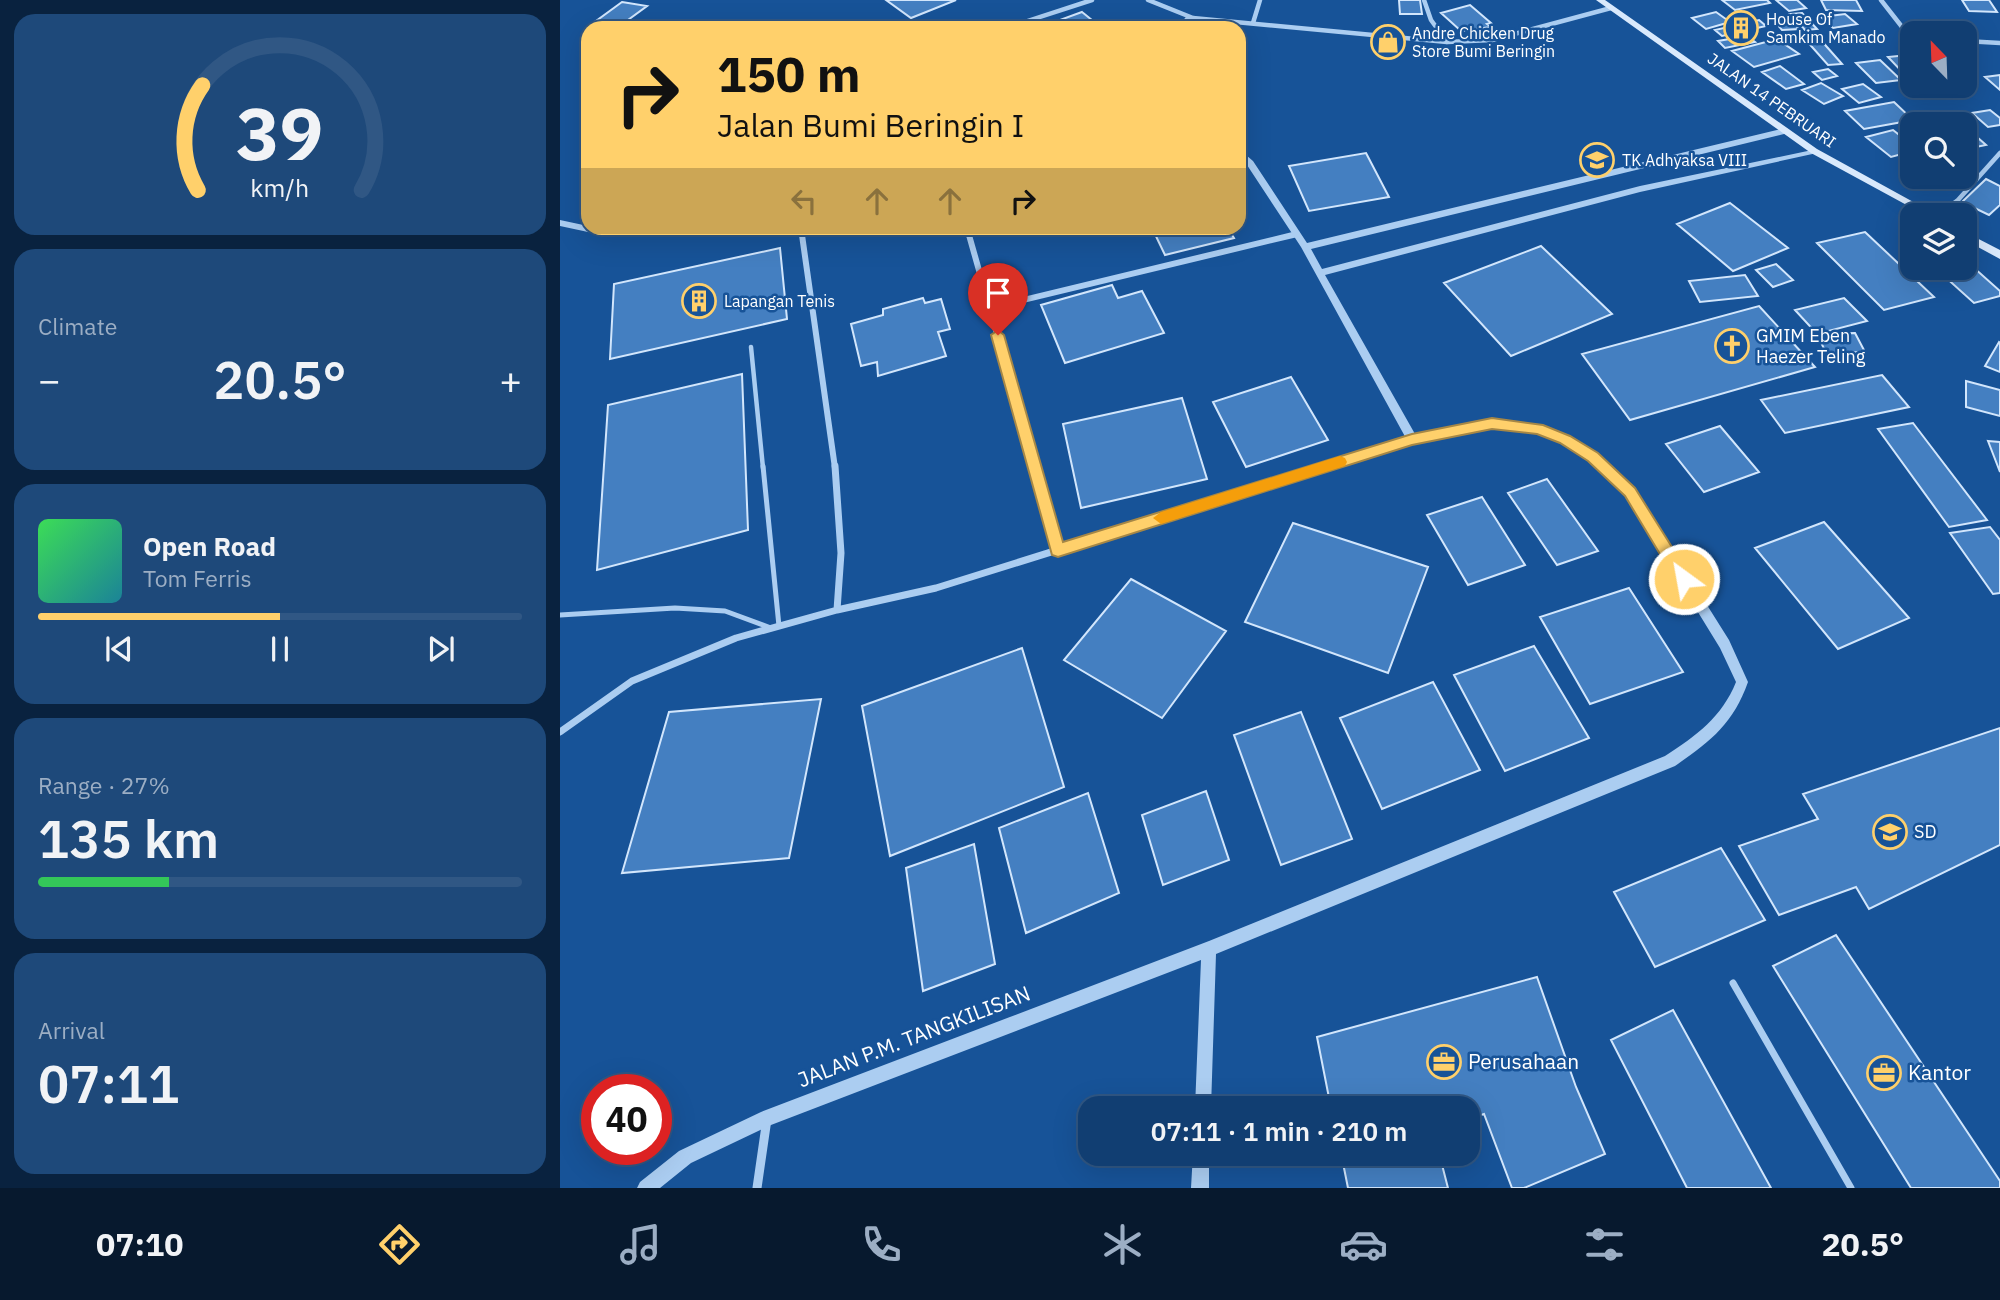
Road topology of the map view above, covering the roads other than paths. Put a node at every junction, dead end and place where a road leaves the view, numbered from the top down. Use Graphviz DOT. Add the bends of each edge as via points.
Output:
graph roads {
  1 [pos="1092,0"];
  2 [pos="1148,0"];
  3 [pos="1260,0"];
  4 [pos="1424,0"];
  5 [pos="1600,0"];
  6 [pos="1881,0"];
  7 [pos="1611,8"];
  8 [pos="1189,17"];
  9 [pos="1028,21"];
  10 [pos="1185,21"];
  11 [pos="1232,21"];
  12 [pos="1246,22"];
  13 [pos="1253,23"];
  14 [pos="1900,24"];
  15 [pos="1447,42"];
  16 [pos="1978,42"];
  17 [pos="2000,43"];
  18 [pos="1785,131"];
  19 [pos="1814,151"];
  20 [pos="2000,153"];
  21 [pos="1246,159"];
  22 [pos="1622,170"];
  23 [pos="1640,189"];
  24 [pos="1910,203"];
  25 [pos="1954,203"];
  26 [pos="1455,211"];
  27 [pos="560,223"];
  28 [pos="581,228"];
  29 [pos="1470,233"];
  30 [pos="1297,234"];
  31 [pos="802,235"];
  32 [pos="969,235"];
  33 [pos="1977,242"];
  34 [pos="1305,247"];
  35 [pos="2000,255"];
  36 [pos="1320,273"];
  37 [pos="990,308"];
  38 [pos="751,347"];
  39 [pos="1412,439"];
  40 [pos="1058,550"];
  41 [pos="837,610"];
  42 [pos="560,615"];
  43 [pos="775,627"];
  44 [pos="560,732"];
  45 [pos="1209,949"];
  46 [pos="1733,983"];
  47 [pos="1203,1096"];
  48 [pos="767,1118"];
  49 [pos="1201,1166"];
  50 [pos="646,1188"];
  51 [pos="757,1188"];
  52 [pos="1200,1188"];
  53 [pos="1851,1188"];
  1 -- 9 [label="street"];
  2 -- 8 [label="street"];
  3 -- 13 [label="street"];
  4 -- 15 [label="street"];
  5 -- 7 [label="main road, JALAN 14 PEBRUARI"];
  6 -- 14 [label="street"];
  7 -- 15 [label="street" via="1492,40"];
  7 -- 18 [label="main road, JALAN 14 PEBRUARI"];
  8 -- 10 [label="street"];
  8 -- 11 [label="street"];
  12 -- 13 [label="street"];
  13 -- 15 [label="street"];
  16 -- 17 [label="street"];
  18 -- 19 [label="main road, JALAN 14 PEBRUARI"];
  18 -- 22 [label="street"];
  19 -- 23 [label="street"];
  19 -- 24 [label="main road, JALAN 14 PEBRUARI"];
  20 -- 25 [label="street"];
  21 -- 30 [label="street"];
  22 -- 23 [label="street"];
  22 -- 26 [label="street"];
  23 -- 29 [label="street"];
  26 -- 29 [label="street"];
  26 -- 34 [label="street"];
  27 -- 28 [label="street"];
  29 -- 36 [label="street"];
  30 -- 34 [label="street"];
  30 -- 37 [label="street"];
  31 -- 41 [label="street" via="838,490 841,553"];
  32 -- 37 [label="street"];
  33 -- 35 [label="main road"];
  34 -- 36 [label="street"];
  36 -- 39 [label="street"];
  37 -- 40 [label="street"];
  38 -- 43 [label="lane"];
  39 -- 40 [label="street"];
  39 -- 45 [label="street" via="1492,424 1538,429 1593,457 1630,492 1725,644 1742,682 1735,703 1714,731 1670,761"];
  40 -- 41 [label="street" via="936,587"];
  41 -- 43 [label="street"];
  42 -- 43 [label="lane" via="675,608 725,611"];
  43 -- 44 [label="street" via="632,681"];
  45 -- 47 [label="street"];
  45 -- 48 [label="street, JALAN P.M. TANGKILISAN"];
  46 -- 53 [label="lane"];
  48 -- 50 [label="street, JALAN P.M. TANGKILISAN" via="685,1157"];
  48 -- 51 [label="street"];
  49 -- 52 [label="street"];
}
